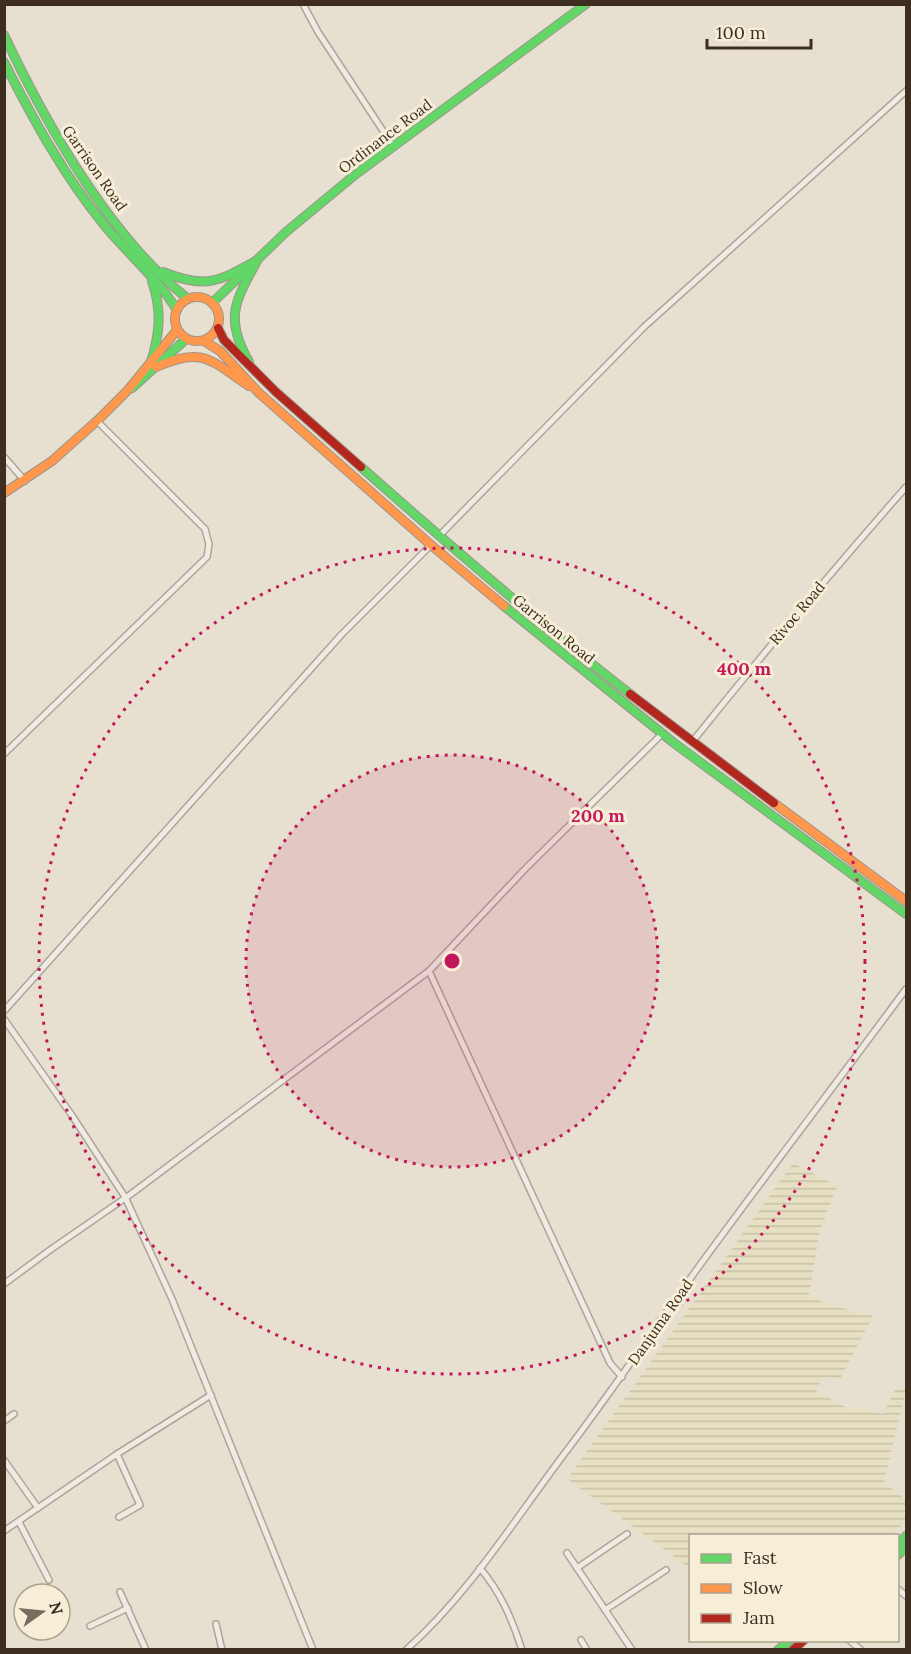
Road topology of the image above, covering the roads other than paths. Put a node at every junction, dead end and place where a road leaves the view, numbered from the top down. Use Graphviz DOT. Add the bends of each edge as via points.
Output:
graph roads {
  1 [pos="303,4"];
  2 [pos="586,4"];
  3 [pos="4,35"];
  4 [pos="4,62"];
  5 [pos="906,91"];
  6 [pos="393,146"];
  7 [pos="257,261"];
  8 [pos="157,270"];
  9 [pos="150,277"];
  10 [pos="188,299"];
  11 [pos="212,303"];
  12 [pos="177,310"];
  13 [pos="218,328"];
  14 [pos="177,330"];
  15 [pos="186,339"];
  16 [pos="204,341"];
  17 [pos="154,364"];
  18 [pos="258,375"];
  19 [pos="259,393"];
  20 [pos="97,421"];
  21 [pos="4,457"];
  22 [pos="25,480"];
  23 [pos="906,487"];
  24 [pos="4,493"];
  25 [pos="439,536"];
  26 [pos="431,545"];
  27 [pos="662,734"];
  28 [pos="692,742"];
  29 [pos="4,754"];
  30 [pos="906,901"];
  31 [pos="906,914"];
  32 [pos="429,971"];
  33 [pos="906,989"];
  34 [pos="4,1011"];
  35 [pos="4,1019"];
  36 [pos="125,1197"];
  37 [pos="4,1284"];
  38 [pos="622,1377"];
  39 [pos="212,1395"];
  40 [pos="14,1414"];
  41 [pos="4,1421"];
  42 [pos="117,1454"];
  43 [pos="4,1460"];
  44 [pos="38,1508"];
  45 [pos="118,1517"];
  46 [pos="19,1522"];
  47 [pos="5,1531"];
  48 [pos="627,1534"];
  49 [pos="567,1554"];
  50 [pos="480,1568"];
  51 [pos="577,1568"];
  52 [pos="666,1570"];
  53 [pos="49,1580"];
  54 [pos="120,1592"];
  55 [pos="128,1608"];
  56 [pos="605,1610"];
  57 [pos="216,1624"];
  58 [pos="90,1626"];
  59 [pos="581,1640"];
  60 [pos="146,1650"];
  61 [pos="222,1650"];
  62 [pos="313,1650"];
  63 [pos="406,1650"];
  64 [pos="522,1650"];
  65 [pos="586,1650"];
  66 [pos="632,1650"];
  1 -- 6 [label="street"];
  2 -- 6 [label="main road, Ordinance Road"];
  3 -- 8 [label="main road, Garrison Road" via="43,115 77,170"];
  4 -- 9 [label="main road, Garrison Road" via="81,194"];
  5 -- 25 [label="street" via="644,327"];
  6 -- 7 [label="main road, Ordinance Road" via="301,218"];
  7 -- 8 [label="main road" via="211,282 179,280"];
  7 -- 11 [label="main road, Ordinance Road"];
  7 -- 18 [label="main road" via="236,300 233,316 235,333"];
  8 -- 10 [label="main road, Garrison Road"];
  9 -- 12 [label="main road, Garrison Road"];
  9 -- 17 [label="main road" via="161,323"];
  10 -- 11 [label="main road" via="202,297"];
  10 -- 12 [label="main road"];
  11 -- 13 [label="main road" via="218,311"];
  12 -- 14 [label="main road"];
  13 -- 16 [label="main road"];
  13 -- 18 [label="main road, Garrison Road" via="224,340"];
  14 -- 15 [label="main road"];
  14 -- 17 [label="main road"];
  15 -- 16 [label="main road"];
  15 -- 17 [label="main road"];
  16 -- 19 [label="main road, Garrison Road" via="220,351"];
  17 -- 19 [label="main road" via="193,354 204,356"];
  17 -- 20 [label="main road"];
  18 -- 25 [label="main road, Garrison Road"];
  19 -- 26 [label="main road, Garrison Road"];
  20 -- 22 [label="main road"];
  20 -- 29 [label="street" via="205,529 207,557"];
  21 -- 22 [label="street"];
  22 -- 24 [label="main road"];
  23 -- 28 [label="street, Rivoc Road" via="778,634"];
  25 -- 28 [label="main road, Garrison Road" via="596,668"];
  26 -- 27 [label="main road, Garrison Road"];
  26 -- 34 [label="street" via="342,634"];
  27 -- 31 [label="main road, Garrison Road"];
  27 -- 32 [label="street" via="525,869"];
  28 -- 30 [label="main road, Garrison Road"];
  32 -- 36 [label="street"];
  32 -- 38 [label="street" via="610,1363"];
  33 -- 38 [label="street, Danjuma Road"];
  35 -- 36 [label="street"];
  36 -- 37 [label="street"];
  36 -- 39 [label="street"];
  38 -- 50 [label="street, Danjuma Road"];
  39 -- 42 [label="street"];
  39 -- 62 [label="street"];
  40 -- 41 [label="street"];
  42 -- 44 [label="street"];
  42 -- 45 [label="street" via="140,1505"];
  43 -- 44 [label="street"];
  44 -- 46 [label="street"];
  46 -- 47 [label="street"];
  46 -- 53 [label="street"];
  48 -- 51 [label="street"];
  49 -- 51 [label="street"];
  50 -- 63 [label="street, Danjuma Road"];
  50 -- 64 [label="street" via="501,1597"];
  51 -- 56 [label="street"];
  52 -- 56 [label="street"];
  54 -- 55 [label="street"];
  55 -- 58 [label="street"];
  55 -- 60 [label="street"];
  56 -- 66 [label="street"];
  57 -- 61 [label="street"];
  59 -- 65 [label="street"];
}
